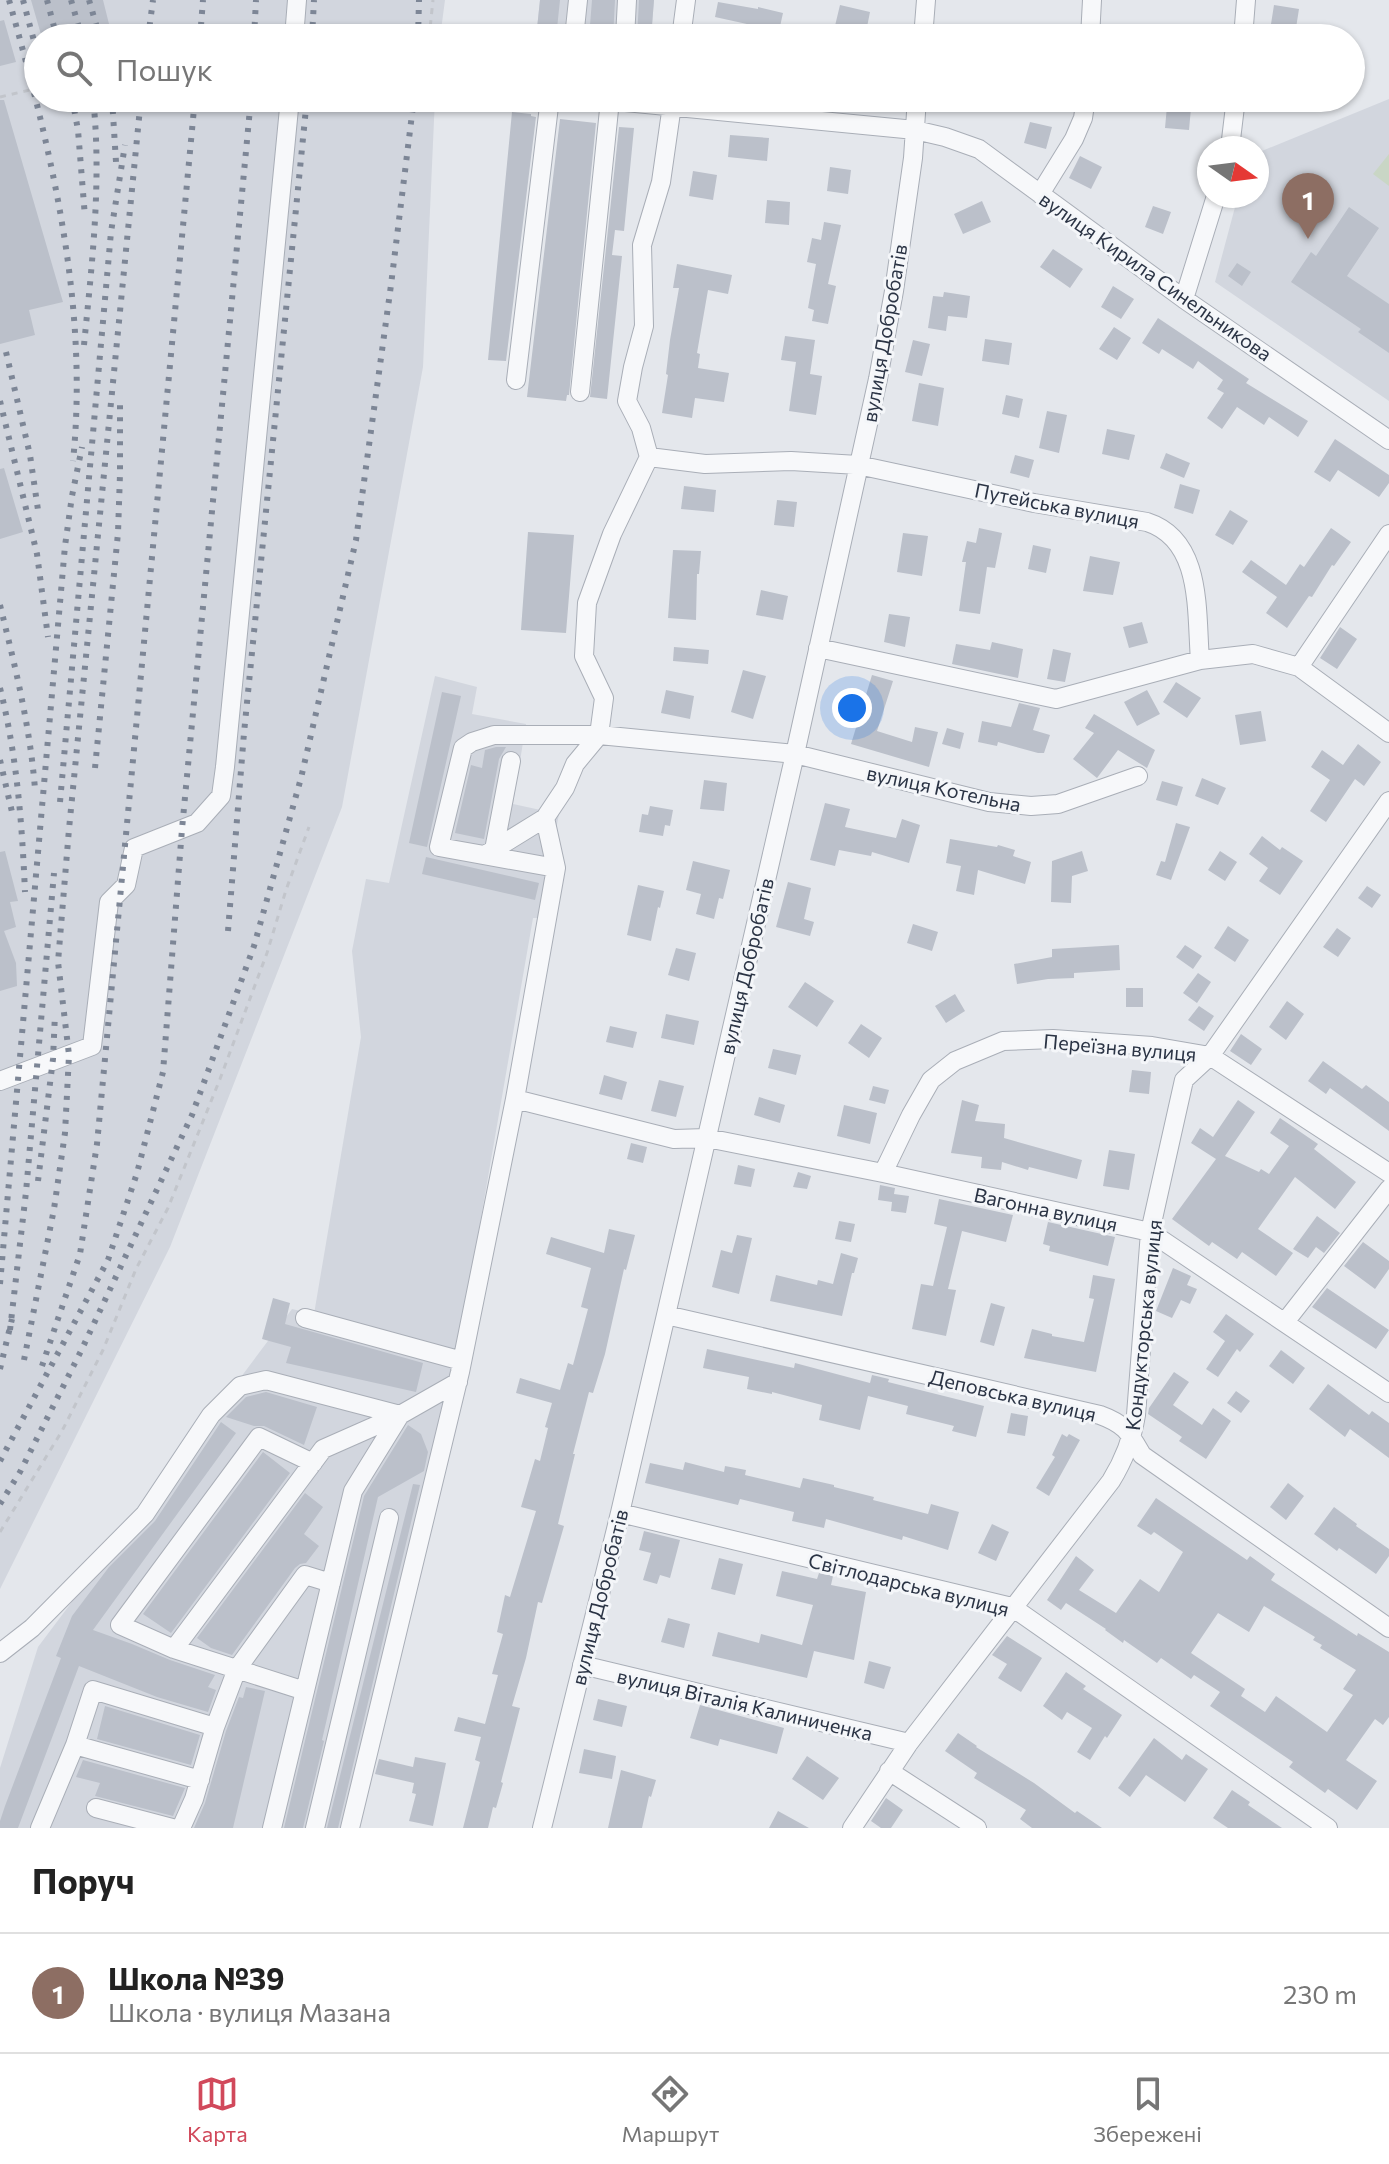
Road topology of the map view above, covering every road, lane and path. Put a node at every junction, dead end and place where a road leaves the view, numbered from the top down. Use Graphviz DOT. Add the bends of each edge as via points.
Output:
graph roads {
  1 [pos="297,0"];
  2 [pos="433,0"];
  3 [pos="578,0"];
  4 [pos="627,0"];
  5 [pos="686,0"];
  6 [pos="926,0"];
  7 [pos="1092,0"];
  8 [pos="1246,0"];
  9 [pos="295,24"];
  10 [pos="430,24"];
  11 [pos="575,24"];
  12 [pos="626,24"];
  13 [pos="683,24"];
  14 [pos="924,24"];
  15 [pos="1091,24"];
  16 [pos="1244,24"];
  17 [pos="24,91"];
  18 [pos="0,97"];
  19 [pos="289,112"];
  20 [pos="548,112"];
  21 [pos="615,112"];
  22 [pos="671,112"];
  23 [pos="759,112"];
  24 [pos="916,112"];
  25 [pos="1084,112"];
  26 [pos="1234,112"];
  27 [pos="915,130"];
  28 [pos="1231,136"];
  29 [pos="1040,194"];
  30 [pos="1212,208"];
  31 [pos="1184,299"];
  32 [pos="516,380"];
  33 [pos="580,392"];
  34 [pos="1389,440"];
  35 [pos="649,457"];
  36 [pos="858,465"];
  37 [pos="1389,534"];
  38 [pos="818,648"];
  39 [pos="1200,660"];
  40 [pos="1299,667"];
  41 [pos="1389,733"];
  42 [pos="599,735"];
  43 [pos="795,754"];
  44 [pos="511,761"];
  45 [pos="1138,776"];
  46 [pos="1389,801"];
  47 [pos="545,818"];
  48 [pos="309,827"];
  49 [pos="490,852"];
  50 [pos="556,868"];
  51 [pos="1210,1056"];
  52 [pos="0,1081"];
  53 [pos="515,1099"];
  54 [pos="707,1138"];
  55 [pos="883,1173"];
  56 [pos="1389,1173"];
  57 [pos="1389,1189"];
  58 [pos="1150,1232"];
  59 [pos="666,1315"];
  60 [pos="305,1318"];
  61 [pos="1285,1322"];
  62 [pos="462,1361"];
  63 [pos="458,1382"];
  64 [pos="1389,1393"];
  65 [pos="400,1415"];
  66 [pos="1132,1438"];
  67 [pos="313,1463"];
  68 [pos="620,1513"];
  69 [pos="389,1518"];
  70 [pos="0,1532"];
  71 [pos="331,1583"];
  72 [pos="1012,1607"];
  73 [pos="1389,1628"];
  74 [pos="174,1649"];
  75 [pos="0,1653"];
  76 [pos="582,1665"];
  77 [pos="237,1669"];
  78 [pos="305,1691"];
  79 [pos="215,1727"];
  80 [pos="909,1743"];
  81 [pos="75,1745"];
  82 [pos="889,1771"];
  83 [pos="200,1780"];
  84 [pos="96,1808"];
  85 [pos="40,1828"];
  86 [pos="172,1828"];
  87 [pos="181,1828"];
  88 [pos="272,1828"];
  89 [pos="315,1828"];
  90 [pos="350,1828"];
  91 [pos="542,1828"];
  92 [pos="852,1828"];
  93 [pos="977,1828"];
  94 [pos="1328,1828"];
  1 -- 9 [label="street"];
  2 -- 10 [label="path"];
  3 -- 11 [label="street"];
  4 -- 12 [label="street"];
  5 -- 13 [label="street"];
  6 -- 14 [label="street"];
  7 -- 15 [label="street"];
  8 -- 16 [label="street"];
  17 -- 18 [label="path"];
  19 -- 52 [label="street" via="221,796 197,823 134,848 126,885 109,902 92,1046"];
  20 -- 32 [label="street"];
  21 -- 33 [label="street"];
  22 -- 35 [label="street" via="661,182 642,245 644,326 627,401"];
  23 -- 27 [label="street, вулиця Кирила Синельникова"];
  24 -- 27 [label="street, вулиця Добробатів"];
  25 -- 29 [label="street" via="1074,139"];
  26 -- 28 [label="street"];
  27 -- 29 [label="street, вулиця Кирила Синельникова" via="979,149"];
  27 -- 36 [label="street, вулиця Добробатів" via="894,291"];
  29 -- 31 [label="street, вулиця Кирила Синельникова"];
  30 -- 31 [label="street"];
  31 -- 34 [label="street, вулиця Кирила Синельникова"];
  35 -- 36 [label="street, Путейська вулиця" via="705,464"];
  35 -- 42 [label="street" via="587,603 584,656 604,698"];
  36 -- 38 [label="street, вулиця Добробатів"];
  36 -- 39 [label="street, Путейська вулиця" via="1163,527 1188,559"];
  37 -- 40 [label="street"];
  38 -- 39 [label="street" via="1056,699"];
  38 -- 43 [label="street, вулиця Добробатів"];
  39 -- 40 [label="street" via="1253,654"];
  40 -- 41 [label="street"];
  42 -- 43 [label="street, вулиця Котельна"];
  42 -- 47 [label="street" via="575,764"];
  42 -- 49 [label="street, вулиця Котельна" via="494,735 463,748 439,847"];
  43 -- 45 [label="street, вулиця Котельна" via="989,802 1031,806 1058,804"];
  43 -- 54 [label="street, вулиця Добробатів"];
  44 -- 49 [label="street"];
  46 -- 51 [label="street, Кондукторська вулиця"];
  47 -- 49 [label="street"];
  47 -- 50 [label="street"];
  48 -- 70 [label="path" via="257,980 168,1208 62,1431"];
  49 -- 50 [label="street"];
  50 -- 53 [label="street"];
  51 -- 55 [label="street, Переїзна вулиця" via="1152,1046 1003,1041 955,1061 931,1080"];
  51 -- 56 [label="street, Переїзна вулиця"];
  51 -- 58 [label="street, Кондукторська вулиця" via="1184,1080"];
  53 -- 54 [label="street, Вагонна вулиця" via="674,1139"];
  53 -- 62 [label="street"];
  54 -- 55 [label="street, Вагонна вулиця"];
  54 -- 59 [label="street, вулиця Добробатів"];
  55 -- 58 [label="street, Вагонна вулиця"];
  57 -- 61 [label="street"];
  58 -- 61 [label="street, Вагонна вулиця"];
  58 -- 66 [label="street, Кондукторська вулиця"];
  59 -- 66 [label="street, Деповська вулиця" via="1100,1415 1119,1422"];
  59 -- 68 [label="street, вулиця Добробатів"];
  60 -- 62 [label="street"];
  61 -- 64 [label="street, Вагонна вулиця"];
  62 -- 63 [label="street"];
  63 -- 65 [label="street"];
  63 -- 90 [label="street"];
  65 -- 67 [label="street" via="323,1449"];
  65 -- 71 [label="street" via="353,1491"];
  65 -- 75 [label="street" via="266,1380 240,1386 211,1415 145,1514 32,1628"];
  66 -- 72 [label="street, Кондукторська вулиця" via="1111,1481"];
  66 -- 73 [label="street, Деповська вулиця" via="1150,1461"];
  67 -- 74 [label="street"];
  67 -- 74 [label="street" via="259,1437 120,1625"];
  68 -- 72 [label="street, Світлодарська вулиця"];
  68 -- 76 [label="street, вулиця Добробатів"];
  69 -- 89 [label="street"];
  71 -- 77 [label="street" via="305,1575"];
  71 -- 78 [label="street"];
  72 -- 80 [label="street, Кондукторська вулиця"];
  72 -- 94 [label="street, Світлодарська вулиця"];
  74 -- 77 [label="street"];
  76 -- 80 [label="street, вулиця Віталія Калиниченка"];
  76 -- 91 [label="street, вулиця Добробатів"];
  77 -- 78 [label="street"];
  77 -- 79 [label="street"];
  78 -- 88 [label="street"];
  79 -- 81 [label="street" via="93,1690"];
  79 -- 83 [label="street"];
  80 -- 82 [label="street, Кондукторська вулиця"];
  81 -- 83 [label="street"];
  81 -- 85 [label="street"];
  82 -- 92 [label="street, Кондукторська вулиця"];
  82 -- 93 [label="street"];
  83 -- 87 [label="street"];
  84 -- 86 [label="street"];
}
